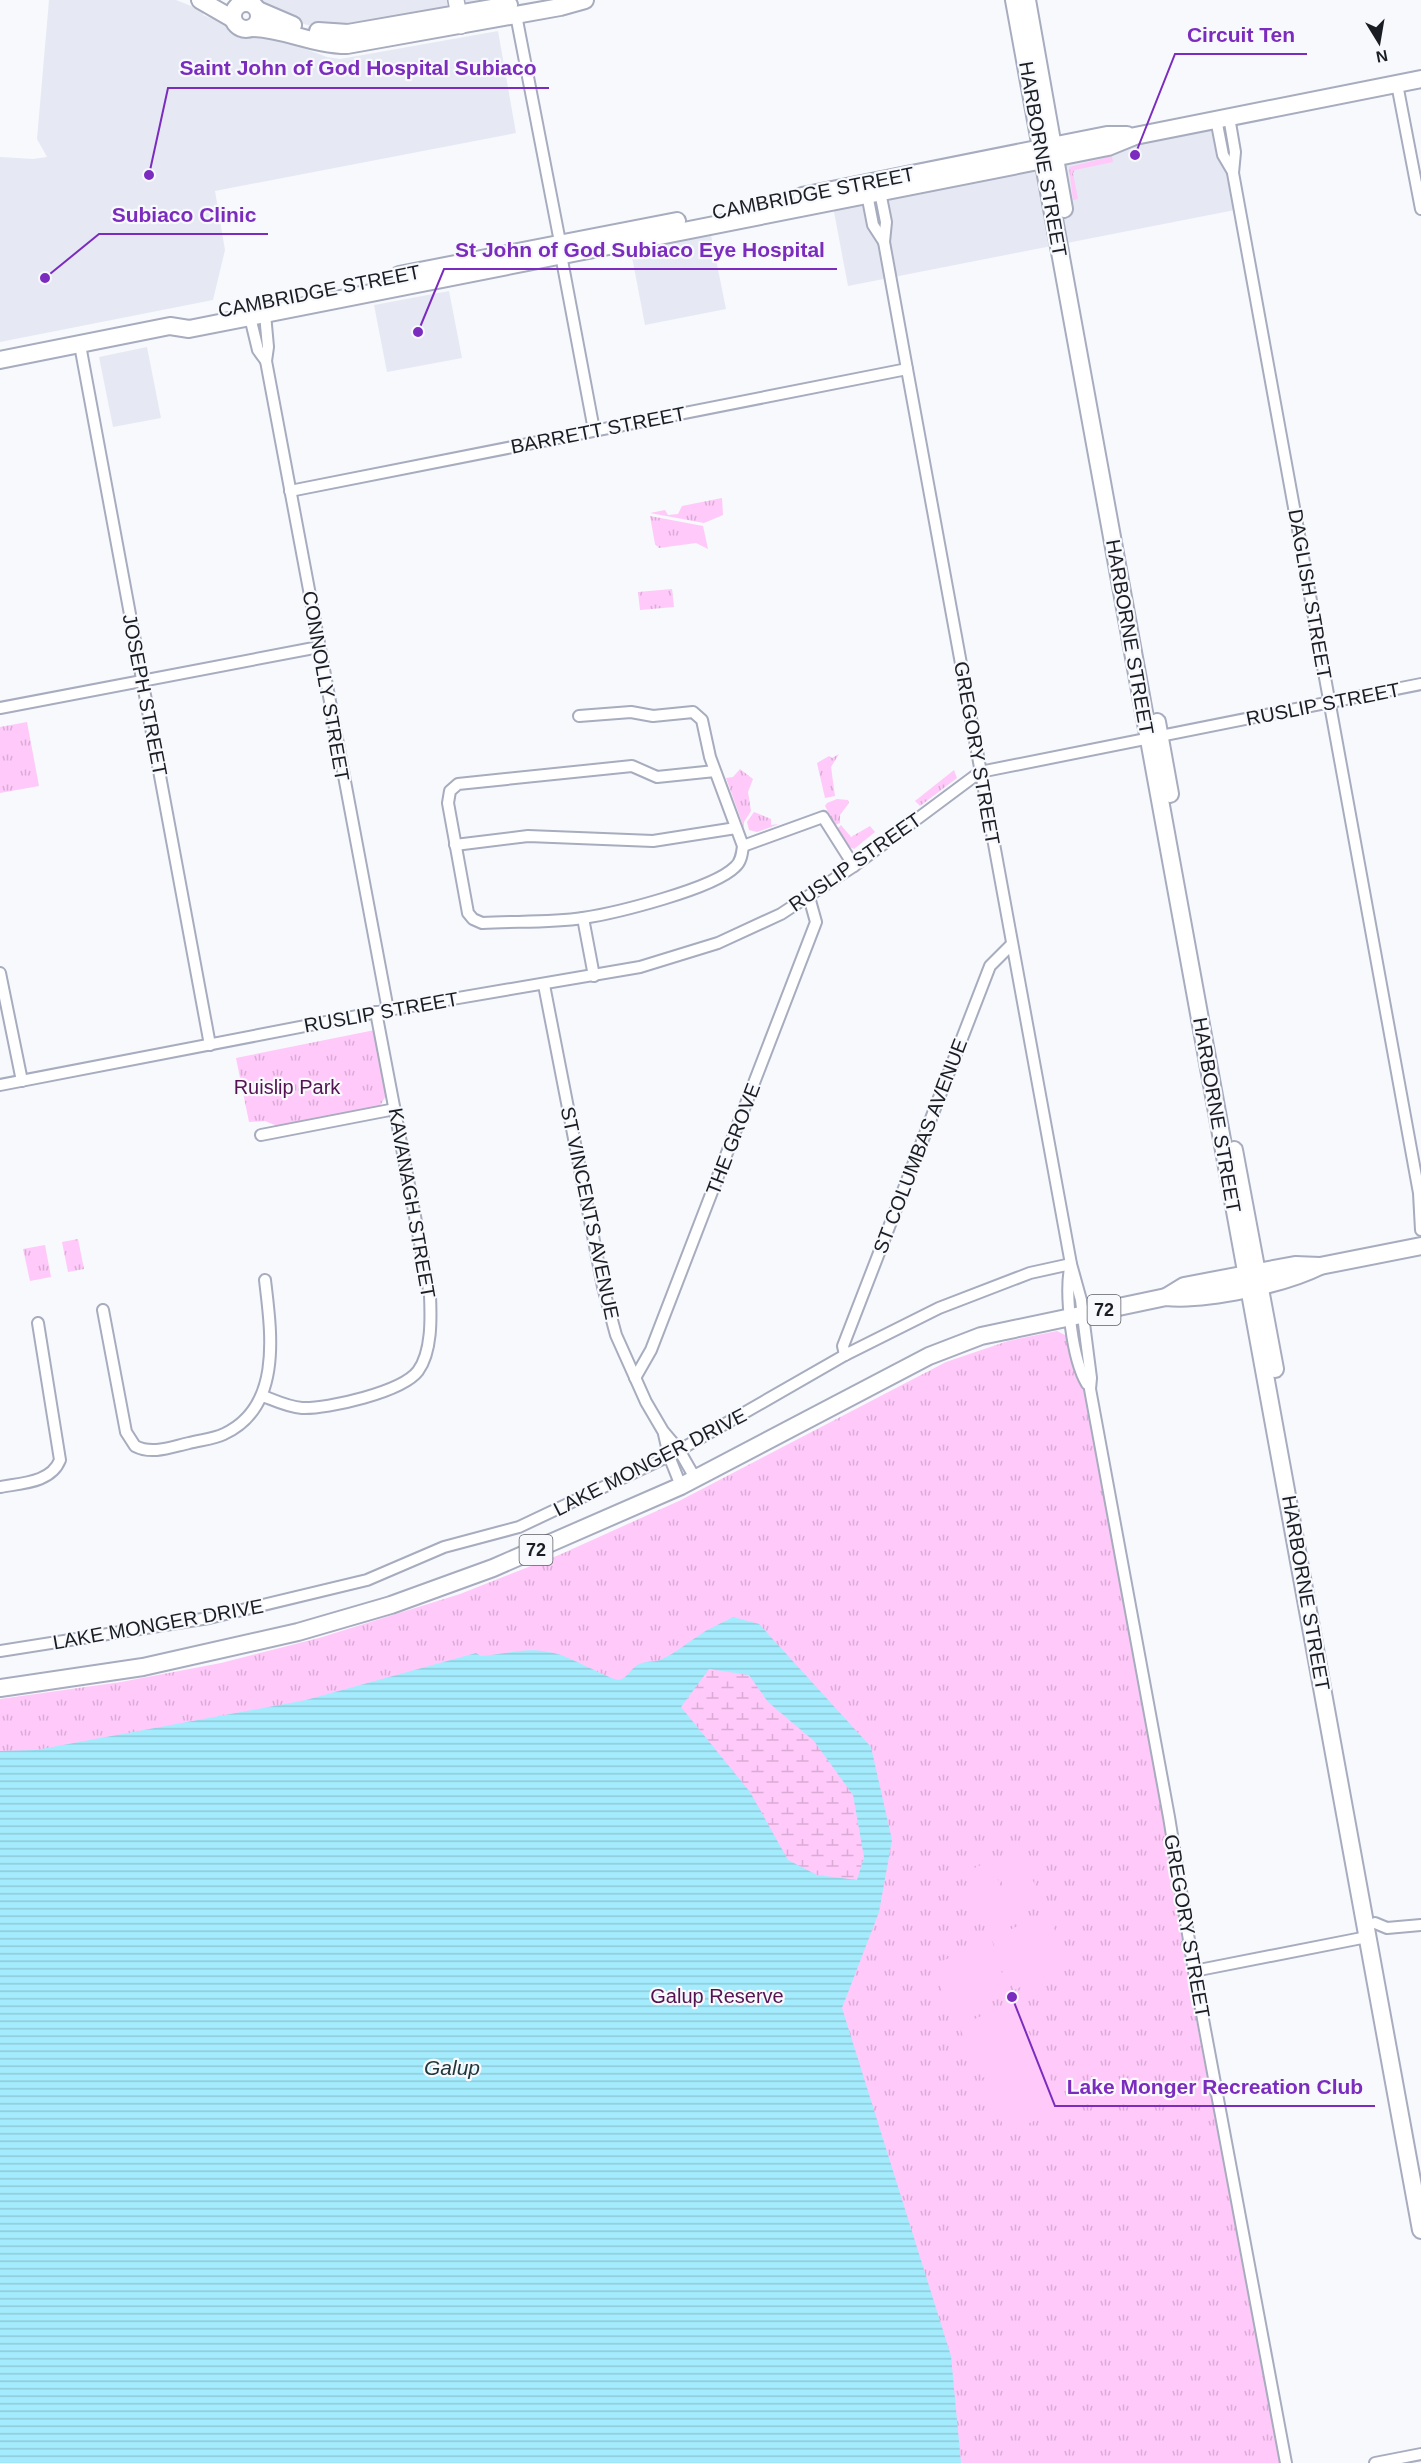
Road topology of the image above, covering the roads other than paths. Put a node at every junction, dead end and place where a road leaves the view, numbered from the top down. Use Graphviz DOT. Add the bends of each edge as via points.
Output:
graph roads {
  1 [pos="200,0"];
  2 [pos="540,0"];
  3 [pos="585,0"];
  4 [pos="1014,0"];
  5 [pos="1027,0"];
  6 [pos="236,2"];
  7 [pos="258,10"];
  8 [pos="466,12"];
  9 [pos="516,15"];
  10 [pos="233,19"];
  11 [pos="252,28"];
  12 [pos="1421,79"];
  13 [pos="1397,84"];
  14 [pos="1222,118"];
  15 [pos="1048,153"];
  16 [pos="872,188"];
  17 [pos="1421,209"];
  18 [pos="560,249"];
  19 [pos="257,315"];
  20 [pos="177,325"];
  21 [pos="80,345"];
  22 [pos="0,360"];
  23 [pos="907,369"];
  24 [pos="594,430"];
  25 [pos="290,490"];
  26 [pos="319,646"];
  27 [pos="143,680"];
  28 [pos="1421,684"];
  29 [pos="1330,703"];
  30 [pos="0,708"];
  31 [pos="579,716"];
  32 [pos="1154,737"];
  33 [pos="715,771"];
  34 [pos="980,772"];
  35 [pos="736,828"];
  36 [pos="455,845"];
  37 [pos="743,846"];
  38 [pos="855,866"];
  39 [pos="809,897"];
  40 [pos="583,918"];
  41 [pos="1012,944"];
  42 [pos="0,973"];
  43 [pos="594,976"];
  44 [pos="544,985"];
  45 [pos="388,1010"];
  46 [pos="376,1012"];
  47 [pos="210,1045"];
  48 [pos="22,1081"];
  49 [pos="0,1085"];
  50 [pos="395,1109"];
  51 [pos="261,1135"];
  52 [pos="1420,1195"];
  53 [pos="1421,1230"];
  54 [pos="1421,1246"];
  55 [pos="1071,1264"];
  56 [pos="265,1280"];
  57 [pos="1253,1280"];
  58 [pos="103,1310"];
  59 [pos="1076,1315"];
  60 [pos="39,1323"];
  61 [pos="845,1355"];
  62 [pos="635,1378"];
  63 [pos="263,1395"];
  64 [pos="663,1431"];
  65 [pos="680,1450"];
  66 [pos="669,1456"];
  67 [pos="688,1482"];
  68 [pos="0,1487"];
  69 [pos="0,1651"];
  70 [pos="0,1688"];
  71 [pos="1421,1926"];
  72 [pos="1371,1930"];
  73 [pos="1194,1971"];
  74 [pos="1421,2170"];
  75 [pos="1421,2230"];
  76 [pos="1421,2454"];
  77 [pos="1286,2463"];
  78 [pos="1374,2463"];
  1 -- 10 [label="main road"];
  2 -- 8 [label="main road"];
  3 -- 9 [label="main road"];
  4 -- 15 [label="main road, HARBORNE STREET"];
  5 -- 15 [label="main road, HARBORNE STREET"];
  6 -- 7 [label="main road" via="251,3"];
  6 -- 10 [label="main road"];
  7 -- 8 [label="main road" via="295,25 337,34"];
  7 -- 11 [label="main road" via="259,20"];
  8 -- 9 [label="main road"];
  8 -- 11 [label="main road" via="347,45"];
  9 -- 18 [label="street"];
  10 -- 11 [label="main road" via="241,28"];
  12 -- 13 [label="main road, CAMBRIDGE STREET"];
  13 -- 14 [label="main road, CAMBRIDGE STREET"];
  13 -- 17 [label="street"];
  14 -- 15 [label="main road, CAMBRIDGE STREET" via="1134,136 1107,135"];
  14 -- 29 [label="street, DAGLISH STREET" via="1223,154 1233,172"];
  15 -- 16 [label="main road, CAMBRIDGE STREET"];
  15 -- 32 [label="main road, HARBORNE STREET"];
  16 -- 18 [label="main road, CAMBRIDGE STREET"];
  16 -- 23 [label="street, GREGORY STREET" via="885,222 884,242"];
  18 -- 19 [label="main road, CAMBRIDGE STREET"];
  18 -- 20 [label="main road, CAMBRIDGE STREET" via="186,318"];
  18 -- 24 [label="street"];
  19 -- 20 [label="main road, CAMBRIDGE STREET" via="189,328"];
  19 -- 25 [label="street, CONNOLLY STREET" via="268,347 266,362"];
  20 -- 21 [label="main road, CAMBRIDGE STREET"];
  21 -- 22 [label="main road, CAMBRIDGE STREET"];
  21 -- 27 [label="street, JOSEPH STREET"];
  23 -- 24 [label="street, BARRETT STREET"];
  23 -- 34 [label="street, GREGORY STREET"];
  24 -- 25 [label="street, BARRETT STREET"];
  25 -- 26 [label="street, CONNOLLY STREET"];
  26 -- 27 [label="street"];
  26 -- 45 [label="street, CONNOLLY STREET"];
  27 -- 30 [label="street"];
  27 -- 47 [label="street, JOSEPH STREET"];
  28 -- 29 [label="street, RUSLIP STREET"];
  29 -- 32 [label="street, RUSLIP STREET"];
  29 -- 52 [label="street, DAGLISH STREET"];
  31 -- 33 [label="street" via="693,712 702,720"];
  32 -- 34 [label="street, RUSLIP STREET"];
  32 -- 57 [label="main road, HARBORNE STREET" via="1214,1045"];
  33 -- 35 [label="street"];
  33 -- 36 [label="street" via="657,777 632,766 458,784 450,791 447,803"];
  34 -- 38 [label="street, RUSLIP STREET"];
  34 -- 41 [label="street, GREGORY STREET"];
  35 -- 36 [label="street" via="653,841 528,836"];
  35 -- 37 [label="street"];
  36 -- 40 [label="street" via="468,913 482,923"];
  37 -- 38 [label="street" via="823,817"];
  37 -- 40 [label="street" via="736,867 706,883"];
  38 -- 39 [label="street, RUSLIP STREET"];
  39 -- 43 [label="street, RUSLIP STREET" via="718,943 640,967"];
  39 -- 62 [label="street, THE GROVE" via="816,922 651,1350"];
  40 -- 43 [label="street"];
  41 -- 55 [label="street, GREGORY STREET"];
  41 -- 61 [label="street, ST COLUMBAS AVENUE" via="990,966 843,1346"];
  42 -- 48 [label="street"];
  43 -- 44 [label="street, RUSLIP STREET"];
  44 -- 45 [label="street, RUSLIP STREET"];
  44 -- 62 [label="street, ST VINCENTS AVENUE" via="603,1287 616,1335"];
  45 -- 46 [label="street, RUSLIP STREET"];
  46 -- 47 [label="street, RUSLIP STREET"];
  46 -- 50 [label="street, KAVANAGH STREET"];
  47 -- 48 [label="street, RUSLIP STREET"];
  48 -- 49 [label="street, RUSLIP STREET"];
  50 -- 51 [label="street"];
  50 -- 63 [label="street, KAVANAGH STREET" via="430,1295 430,1323 420,1368 397,1388 321,1407 290,1406"];
  52 -- 53 [label="street, DAGLISH STREET"];
  54 -- 57 [label="main road, 72" via="1320,1266 1298,1277"];
  55 -- 59 [label="street, GREGORY STREET" via="1078,1286"];
  55 -- 61 [label="street, LAKE MONGER DRIVE" via="1030,1273 939,1308"];
  56 -- 63 [label="street" via="271,1339"];
  57 -- 59 [label="main road, 72" via="1186,1299 1166,1297"];
  57 -- 72 [label="main road, HARBORNE STREET"];
  58 -- 63 [label="street" via="126,1432 131,1443 139,1448 153,1450 223,1435 239,1424"];
  59 -- 67 [label="main road, LAKE MONGER DRIVE / 72" via="981,1336 929,1356"];
  59 -- 73 [label="street, GREGORY STREET" via="1091,1378"];
  60 -- 68 [label="street" via="60,1460 47,1476"];
  61 -- 65 [label="street, LAKE MONGER DRIVE"];
  62 -- 64 [label="street, ST VINCENTS AVENUE"];
  64 -- 65 [label="street, ST VINCENTS AVENUE"];
  64 -- 66 [label="street, ST VINCENTS AVENUE"];
  65 -- 66 [label="street, LAKE MONGER DRIVE"];
  65 -- 67 [label="street, ST VINCENTS AVENUE"];
  66 -- 67 [label="street, ST VINCENTS AVENUE"];
  66 -- 69 [label="street, LAKE MONGER DRIVE" via="519,1527 444,1547 367,1580 209,1618"];
  67 -- 70 [label="main road, LAKE MONGER DRIVE / 72" via="493,1568 391,1605 298,1632 154,1665"];
  71 -- 72 [label="street"];
  72 -- 73 [label="street"];
  72 -- 74 [label="main road, HARBORNE STREET"];
  72 -- 75 [label="main road, HARBORNE STREET"];
  73 -- 77 [label="street, GREGORY STREET"];
  76 -- 78 [label="street"];
}
